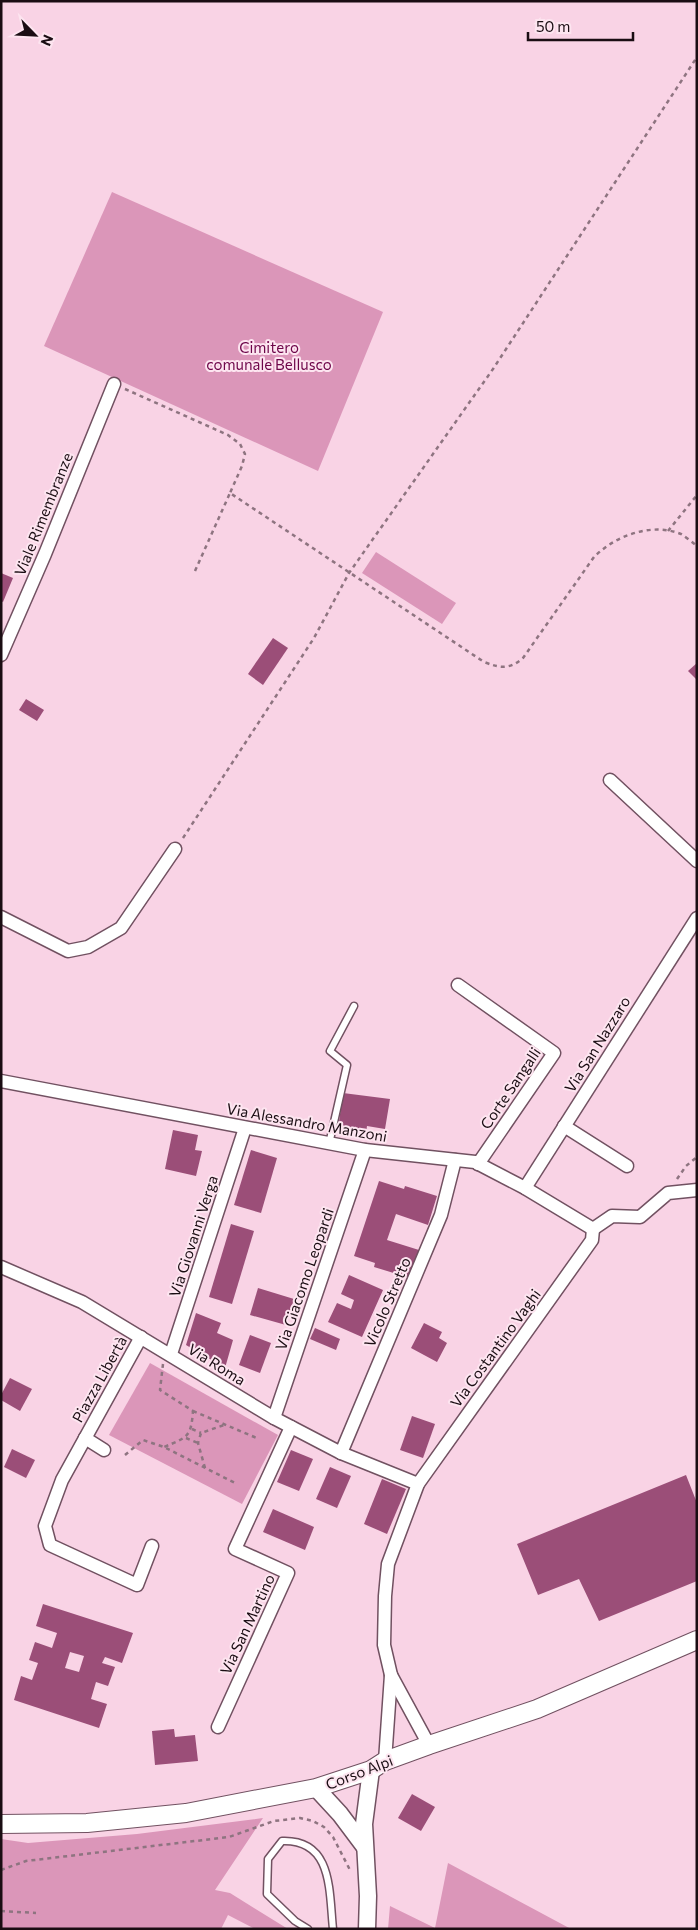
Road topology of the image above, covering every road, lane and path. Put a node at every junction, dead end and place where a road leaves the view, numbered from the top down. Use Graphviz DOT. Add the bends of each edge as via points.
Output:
graph roads {
  1 [pos="697,56"];
  2 [pos="114,384"];
  3 [pos="230,493"];
  4 [pos="697,495"];
  5 [pos="668,531"];
  6 [pos="697,546"];
  7 [pos="195,571"];
  8 [pos="349,573"];
  9 [pos="1,655"];
  10 [pos="610,780"];
  11 [pos="175,849"];
  12 [pos="697,861"];
  13 [pos="1,917"];
  14 [pos="697,918"];
  15 [pos="458,985"];
  16 [pos="354,1006"];
  17 [pos="1,1081"];
  18 [pos="564,1126"];
  19 [pos="245,1128"];
  20 [pos="329,1144"];
  21 [pos="364,1150"];
  22 [pos="697,1157"];
  23 [pos="455,1160"];
  24 [pos="478,1164"];
  25 [pos="627,1166"];
  26 [pos="525,1188"];
  27 [pos="697,1190"];
  28 [pos="668,1193"];
  29 [pos="593,1229"];
  30 [pos="1,1267"];
  31 [pos="141,1337"];
  32 [pos="171,1354"];
  33 [pos="157,1358"];
  34 [pos="193,1410"];
  35 [pos="274,1418"];
  36 [pos="226,1424"];
  37 [pos="291,1426"];
  38 [pos="192,1429"];
  39 [pos="201,1433"];
  40 [pos="85,1438"];
  41 [pos="186,1438"];
  42 [pos="259,1438"];
  43 [pos="198,1443"];
  44 [pos="164,1447"];
  45 [pos="104,1450"];
  46 [pos="341,1453"];
  47 [pos="125,1455"];
  48 [pos="205,1468"];
  49 [pos="235,1483"];
  50 [pos="418,1484"];
  51 [pos="152,1546"];
  52 [pos="697,1640"];
  53 [pos="391,1675"];
  54 [pos="218,1727"];
  55 [pos="429,1745"];
  56 [pos="378,1765"];
  57 [pos="316,1788"];
  58 [pos="1,1824"];
  59 [pos="364,1846"];
  60 [pos="1,1870"];
  61 [pos="352,1880"];
  62 [pos="1,1911"];
  63 [pos="36,1913"];
  64 [pos="308,1929"];
  65 [pos="333,1929"];
  66 [pos="367,1929"];
  1 -- 8 [label="path" via="493,369"];
  2 -- 3 [label="path" via="228,435 240,444 245,454"];
  2 -- 9 [label="street, Viale Rimembranze"];
  3 -- 7 [label="path"];
  3 -- 8 [label="path"];
  4 -- 5 [label="path"];
  5 -- 6 [label="path" via="682,535"];
  5 -- 8 [label="path" via="646,531 606,545 594,557 523,658 515,666 500,668 484,662"];
  8 -- 11 [label="path" via="314,638"];
  10 -- 12 [label="street"];
  11 -- 13 [label="street" via="121,928 88,946 68,951"];
  14 -- 18 [label="street, Via San Nazzaro"];
  15 -- 24 [label="street, Corte Sangalli" via="554,1053"];
  16 -- 20 [label="lane" via="330,1051 347,1065"];
  17 -- 19 [label="street, Via Alessandro Manzoni"];
  18 -- 25 [label="street"];
  18 -- 26 [label="street, Via San Nazzaro"];
  19 -- 20 [label="street, Via Alessandro Manzoni"];
  19 -- 32 [label="street, Via Giovanni Verga"];
  20 -- 21 [label="street, Via Alessandro Manzoni"];
  21 -- 23 [label="street, Via Alessandro Manzoni"];
  21 -- 35 [label="street, Via Giacomo Leopardi"];
  22 -- 28 [label="path" via="686,1166"];
  23 -- 24 [label="street, Via Alessandro Manzoni"];
  23 -- 46 [label="street, Vicolo Stretto" via="441,1215"];
  24 -- 26 [label="street, Via Alessandro Manzoni"];
  26 -- 29 [label="street, Via Alessandro Manzoni"];
  27 -- 28 [label="street"];
  28 -- 29 [label="street" via="640,1218 612,1216"];
  29 -- 50 [label="street, Via Costantino Vaghi" via="592,1240"];
  30 -- 31 [label="street, Via Roma" via="82,1302"];
  31 -- 32 [label="street, Via Roma"];
  31 -- 40 [label="street, Piazza Libertà"];
  32 -- 35 [label="street, Via Roma"];
  33 -- 34 [label="path" via="163,1363 160,1390"];
  34 -- 36 [label="path"];
  34 -- 38 [label="path"];
  35 -- 37 [label="street, Via Roma"];
  36 -- 39 [label="path"];
  36 -- 42 [label="path"];
  37 -- 46 [label="street, Via Roma"];
  37 -- 54 [label="street, Via San Martino" via="235,1549 288,1573"];
  38 -- 39 [label="path"];
  38 -- 41 [label="path"];
  39 -- 43 [label="path"];
  40 -- 45 [label="street, Piazza Libertà"];
  40 -- 51 [label="street, Piazza Libertà" via="62,1480 45,1526 50,1545 137,1585"];
  41 -- 43 [label="path"];
  41 -- 44 [label="path"];
  43 -- 48 [label="path"];
  44 -- 47 [label="path" via="143,1440"];
  44 -- 48 [label="path"];
  46 -- 50 [label="street, Via Roma"];
  48 -- 49 [label="path"];
  50 -- 53 [label="street, Via Costantino Vaghi" via="388,1564 384,1645"];
  52 -- 55 [label="main road, Corso Alpi" via="537,1709"];
  53 -- 55 [label="street"];
  53 -- 56 [label="street"];
  55 -- 56 [label="main road, Corso Alpi"];
  56 -- 57 [label="main road, Corso Alpi"];
  56 -- 59 [label="street" via="364,1824"];
  57 -- 58 [label="main road, Corso Alpi" via="186,1813 87,1823"];
  57 -- 59 [label="street"];
  59 -- 66 [label="street"];
  60 -- 61 [label="path" via="26,1860 229,1837 274,1821 300,1818 319,1824 333,1837"];
  62 -- 63 [label="path"];
  64 -- 65 [label="lane" via="266,1894 268,1859 282,1841 296,1840 310,1846 328,1872"];
}
